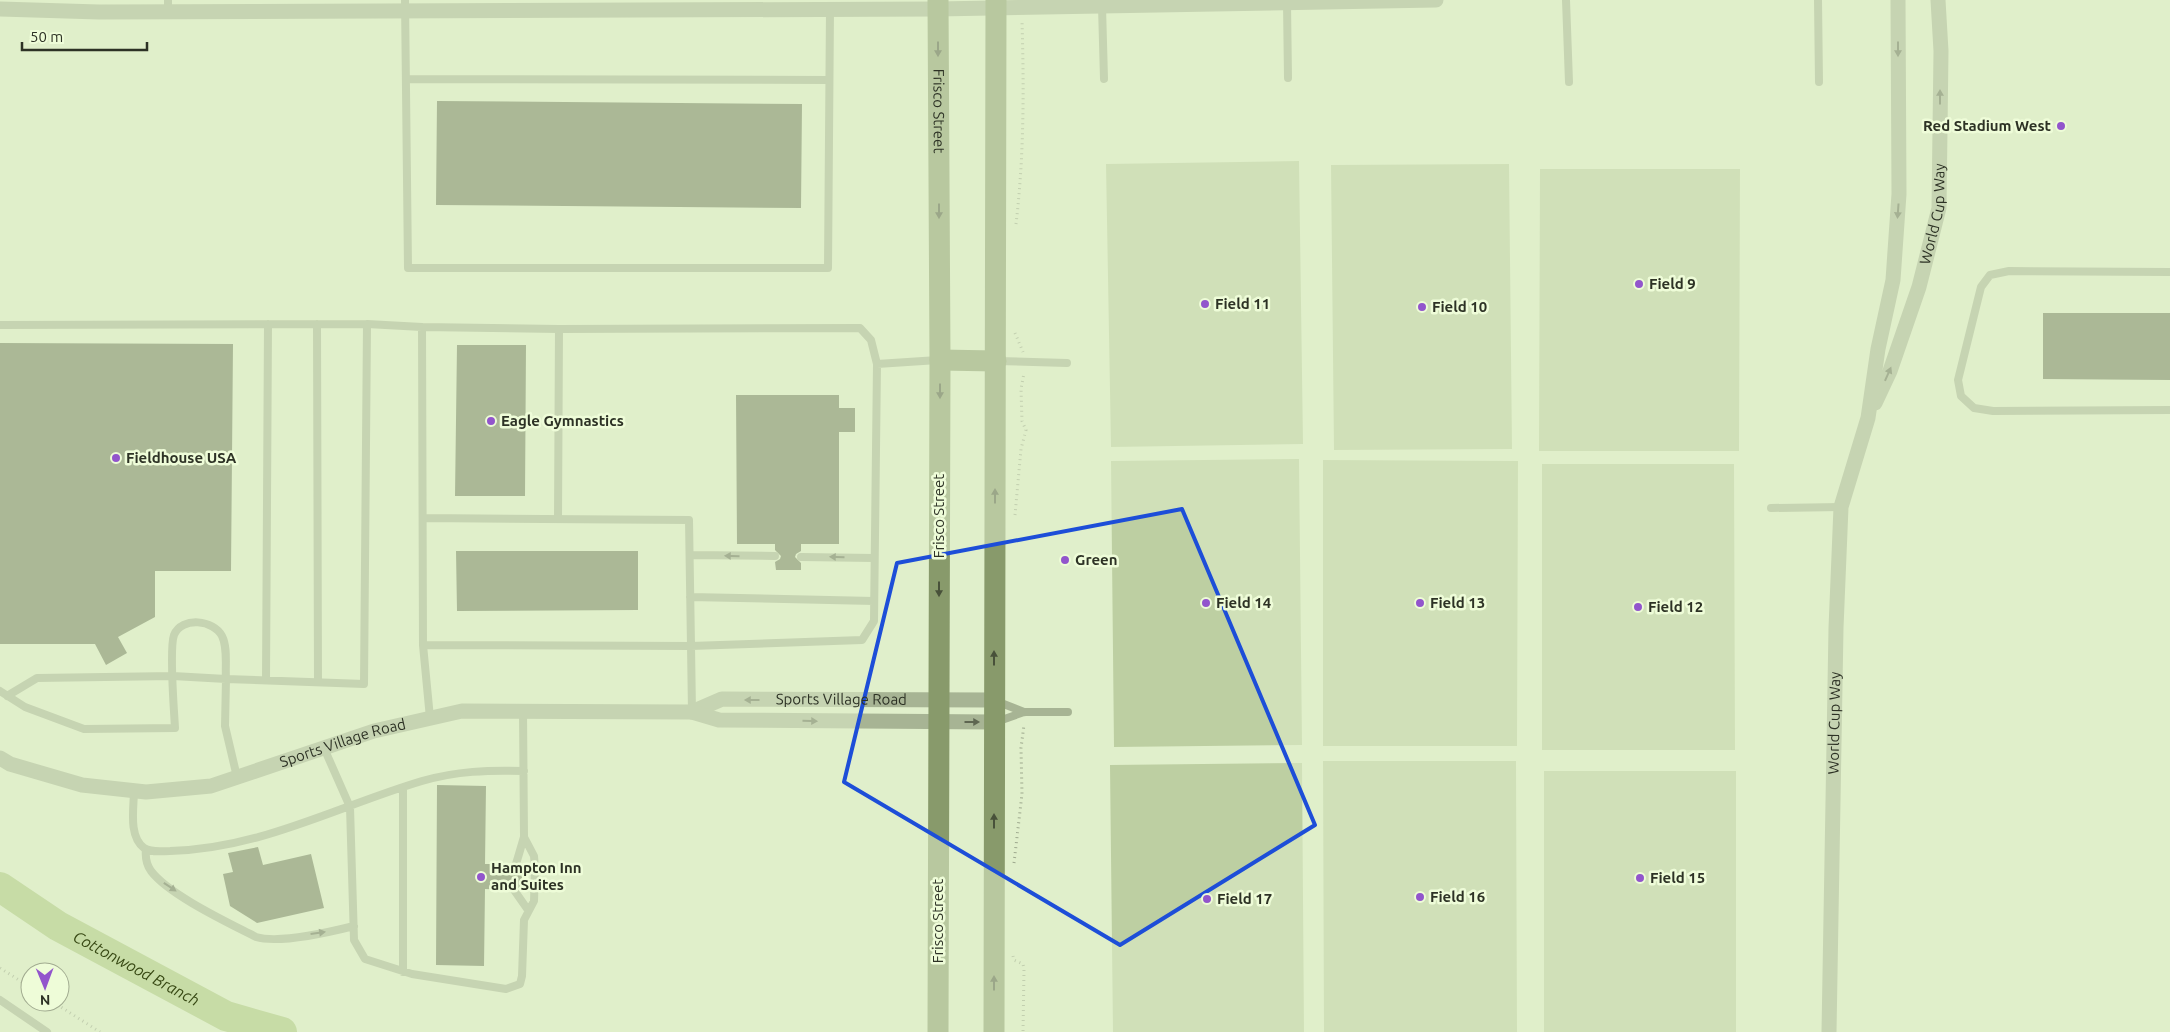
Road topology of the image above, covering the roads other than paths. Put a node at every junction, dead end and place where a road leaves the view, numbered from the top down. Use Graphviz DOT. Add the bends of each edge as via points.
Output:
graph roads {
  1 [pos="1436,0"];
  2 [pos="1566,0"];
  3 [pos="1818,0"];
  4 [pos="1898,0"];
  5 [pos="1938,0"];
  6 [pos="1288,3"];
  7 [pos="669,4"];
  8 [pos="938,4"];
  9 [pos="996,4"];
  10 [pos="405,5"];
  11 [pos="168,6"];
  12 [pos="837,6"];
  13 [pos="1102,6"];
  14 [pos="0,9"];
  15 [pos="1288,78"];
  16 [pos="406,79"];
  17 [pos="1104,79"];
  18 [pos="829,80"];
  19 [pos="1569,82"];
  20 [pos="1819,82"];
  21 [pos="2170,272"];
  22 [pos="268,324"];
  23 [pos="317,324"];
  24 [pos="367,324"];
  25 [pos="0,325"];
  26 [pos="422,327"];
  27 [pos="559,329"];
  28 [pos="940,360"];
  29 [pos="996,361"];
  30 [pos="1067,363"];
  31 [pos="877,364"];
  32 [pos="2170,410"];
  33 [pos="1868,418"];
  34 [pos="1841,507"];
  35 [pos="1771,508"];
  36 [pos="423,518"];
  37 [pos="558,519"];
  38 [pos="690,555"];
  39 [pos="775,556"];
  40 [pos="801,557"];
  41 [pos="874,558"];
  42 [pos="690,597"];
  43 [pos="874,601"];
  44 [pos="423,645"];
  45 [pos="691,646"];
  46 [pos="173,676"];
  47 [pos="226,678"];
  48 [pos="266,680"];
  49 [pos="318,682"];
  50 [pos="4,693"];
  51 [pos="938,700"];
  52 [pos="994,700"];
  53 [pos="523,711"];
  54 [pos="692,712"];
  55 [pos="1024,712"];
  56 [pos="1068,712"];
  57 [pos="430,718"];
  58 [pos="938,722"];
  59 [pos="994,722"];
  60 [pos="324,748"];
  61 [pos="0,758"];
  62 [pos="524,771"];
  63 [pos="237,777"];
  64 [pos="403,788"];
  65 [pos="134,790"];
  66 [pos="350,807"];
  67 [pos="524,837"];
  68 [pos="146,849"];
  69 [pos="516,864"];
  70 [pos="514,890"];
  71 [pos="528,910"];
  72 [pos="354,926"];
  73 [pos="403,972"];
  74 [pos="0,1000"];
  75 [pos="47,1032"];
  76 [pos="938,1032"];
  77 [pos="994,1032"];
  78 [pos="1829,1032"];
  1 -- 6 [label="street"];
  2 -- 19 [label="lane"];
  3 -- 20 [label="lane"];
  4 -- 33 [label="street, World Cup Way, one-way" via="1900,194 1893,280"];
  33 -- 5 [label="street, World Cup Way, one-way" via="1890,371 1919,287 1939,208 1941,51"];
  6 -- 13 [label="street"];
  6 -- 15 [label="lane"];
  7 -- 10 [label="street"];
  7 -- 12 [label="street"];
  8 -- 9 [label="street"];
  8 -- 12 [label="street"];
  8 -- 28 [label="street, Frisco Street, one-way"];
  9 -- 13 [label="street" via="1021,7"];
  9 -- 29 [label="street"];
  10 -- 11 [label="street"];
  10 -- 16 [label="lane"];
  11 -- 14 [label="street" via="99,12"];
  12 -- 18 [label="lane"];
  13 -- 17 [label="lane"];
  16 -- 18 [label="lane"];
  16 -- 18 [label="lane" via="408,268 828,268"];
  21 -- 32 [label="lane" via="2009,271 1990,275 1981,287 1958,380 1960,396 1974,408 1993,411"];
  22 -- 23 [label="lane"];
  22 -- 25 [label="lane"];
  22 -- 48 [label="lane"];
  23 -- 24 [label="lane"];
  23 -- 49 [label="lane"];
  24 -- 26 [label="lane"];
  24 -- 49 [label="lane" via="364,684"];
  26 -- 27 [label="lane"];
  26 -- 36 [label="lane"];
  27 -- 31 [label="lane" via="860,328 871,340"];
  27 -- 37 [label="lane"];
  28 -- 29 [label="street"];
  28 -- 31 [label="lane"];
  28 -- 51 [label="street, Frisco Street, one-way"];
  29 -- 30 [label="lane"];
  52 -- 29 [label="street, one-way"];
  31 -- 41 [label="lane"];
  33 -- 34 [label="street, World Cup Way"];
  34 -- 35 [label="lane"];
  34 -- 78 [label="street, World Cup Way"];
  36 -- 37 [label="lane"];
  36 -- 44 [label="lane"];
  37 -- 38 [label="lane" via="689,520"];
  39 -- 38 [label="lane, one-way"];
  38 -- 42 [label="lane"];
  41 -- 40 [label="lane, one-way"];
  41 -- 43 [label="lane"];
  42 -- 43 [label="lane"];
  42 -- 45 [label="lane"];
  43 -- 45 [label="lane" via="874,621 862,640"];
  44 -- 45 [label="lane"];
  44 -- 57 [label="lane"];
  45 -- 54 [label="lane"];
  46 -- 47 [label="lane"];
  46 -- 47 [label="lane" via="175,632 191,622 200,622 222,635"];
  46 -- 50 [label="lane" via="37,678"];
  46 -- 50 [label="lane" via="175,728 84,729 25,707"];
  47 -- 48 [label="lane"];
  47 -- 63 [label="lane" via="225,726"];
  48 -- 49 [label="lane"];
  51 -- 52 [label="street, Sports Village Road"];
  51 -- 54 [label="street, Sports Village Road, one-way" via="722,699"];
  51 -- 58 [label="street, Frisco Street"];
  52 -- 55 [label="lane"];
  52 -- 59 [label="street"];
  53 -- 54 [label="street, Sports Village Road"];
  53 -- 57 [label="street, Sports Village Road" via="462,711"];
  53 -- 62 [label="lane"];
  54 -- 58 [label="street, Sports Village Road, one-way" via="719,720"];
  55 -- 56 [label="lane"];
  55 -- 59 [label="lane"];
  57 -- 60 [label="street, Sports Village Road" via="374,731"];
  58 -- 59 [label="street, Sports Village Road, one-way"];
  58 -- 76 [label="street, Frisco Street"];
  77 -- 59 [label="street, one-way"];
  60 -- 63 [label="street, Sports Village Road"];
  60 -- 66 [label="lane"];
  61 -- 65 [label="street, Sports Village Road" via="10,764 82,784"];
  62 -- 64 [label="lane" via="457,773"];
  62 -- 67 [label="lane"];
  63 -- 65 [label="street, Sports Village Road" via="211,786 146,792"];
  64 -- 66 [label="lane"];
  64 -- 73 [label="lane"];
  65 -- 68 [label="lane" via="133,829"];
  66 -- 68 [label="lane" via="237,843 201,849"];
  66 -- 72 [label="lane"];
  67 -- 69 [label="lane"];
  67 -- 71 [label="lane" via="534,856 535,868 534,901"];
  68 -- 72 [label="lane, one-way" via="145,860 150,870 165,884 263,940"];
  70 -- 71 [label="lane"];
  71 -- 73 [label="lane" via="524,920 522,976 520,984 514,987"];
  72 -- 73 [label="lane" via="354,940 365,959"];
  74 -- 75 [label="lane"];
}
